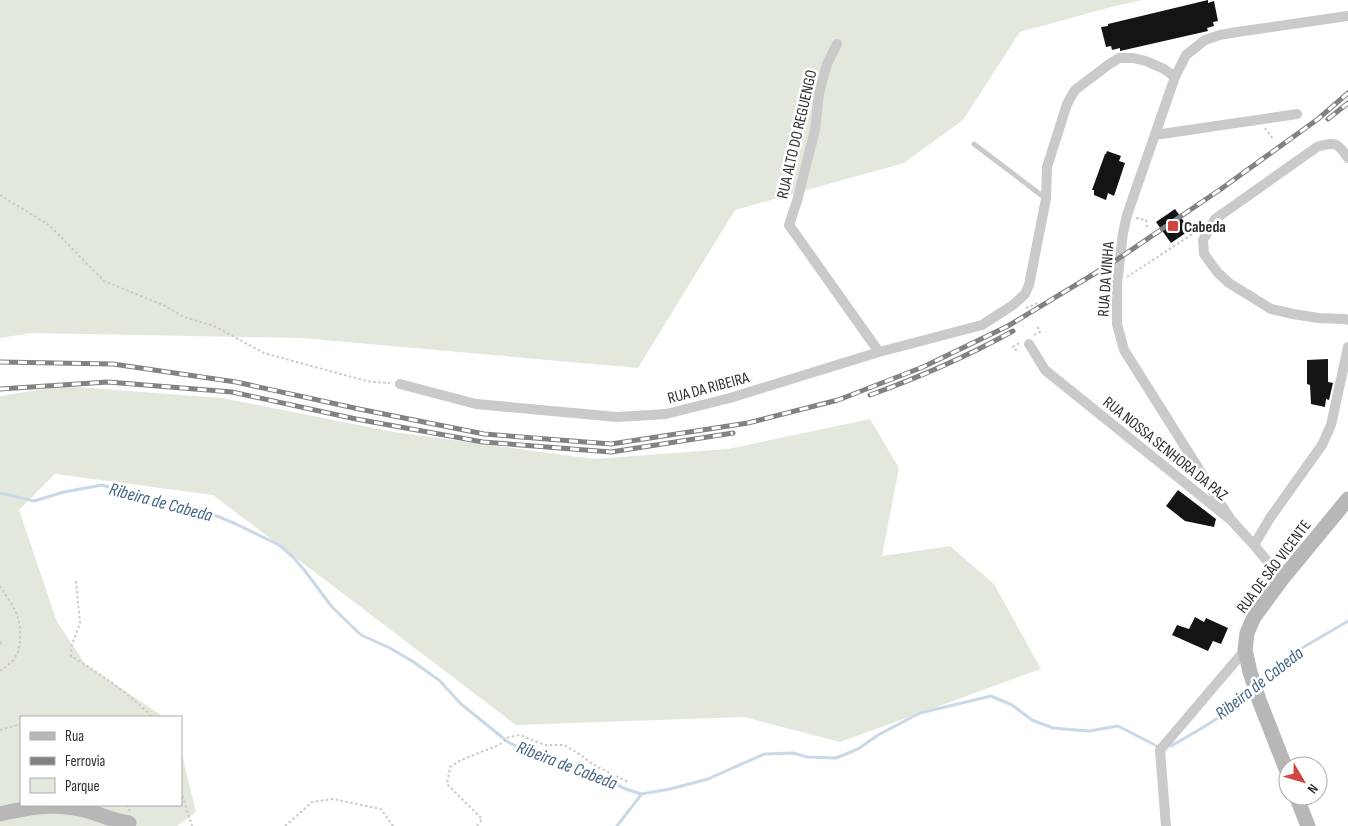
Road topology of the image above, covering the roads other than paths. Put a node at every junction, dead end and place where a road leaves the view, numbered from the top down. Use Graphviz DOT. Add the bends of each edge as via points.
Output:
graph roads {
  1 [pos="1348,16"];
  2 [pos="837,44"];
  3 [pos="1175,77"];
  4 [pos="1297,114"];
  5 [pos="1155,135"];
  6 [pos="974,144"];
  7 [pos="1348,158"];
  8 [pos="1046,199"];
  9 [pos="1348,320"];
  10 [pos="1029,344"];
  11 [pos="1348,347"];
  12 [pos="879,352"];
  13 [pos="400,384"];
  14 [pos="1348,499"];
  15 [pos="1231,520"];
  16 [pos="1254,545"];
  17 [pos="1282,579"];
  18 [pos="1244,650"];
  19 [pos="1281,756"];
  20 [pos="20,800"];
  21 [pos="102,806"];
  22 [pos="1300,806"];
  23 [pos="0,808"];
  24 [pos="0,814"];
  25 [pos="131,825"];
  26 [pos="1166,826"];
  27 [pos="1308,826"];
  1 -- 3 [label="street" via="1237,32 1205,40 1186,55"];
  2 -- 12 [label="street, RUA ALTO DO REGUENGO" via="819,93 815,130 789,225"];
  3 -- 5 [label="street, RUA DA VINHA"];
  3 -- 8 [label="street" via="1146,61 1119,58 1075,90 1067,104 1047,167"];
  4 -- 5 [label="street"];
  5 -- 15 [label="street, RUA DA VINHA" via="1123,234 1117,284 1117,324 1124,350"];
  6 -- 8 [label="lane"];
  7 -- 9 [label="street" via="1340,146 1317,146 1215,219 1203,240 1204,254 1218,274 1271,309"];
  8 -- 12 [label="street, RUA DA RIBEIRA" via="1029,285 1013,305 982,324"];
  10 -- 15 [label="street, RUA NOSSA SENHORA DA PAZ" via="1045,370"];
  11 -- 16 [label="street" via="1331,425 1322,445"];
  12 -- 13 [label="street, RUA DA RIBEIRA" via="730,398 666,414 617,417 476,404"];
  14 -- 17 [label="main road, RUA DE SÃO VICENTE"];
  15 -- 16 [label="street, RUA NOSSA SENHORA DA PAZ"];
  16 -- 17 [label="street, RUA NOSSA SENHORA DA PAZ"];
  17 -- 18 [label="main road, RUA DE SÃO VICENTE" via="1254,616"];
  18 -- 19 [label="main road"];
  18 -- 26 [label="street" via="1160,750"];
  20 -- 23 [label="main road"];
  21 -- 25 [label="main road" via="122,814"];
  22 -- 27 [label="main road"];
  24 -- 25 [label="main road" via="28,807 73,808"];
}
